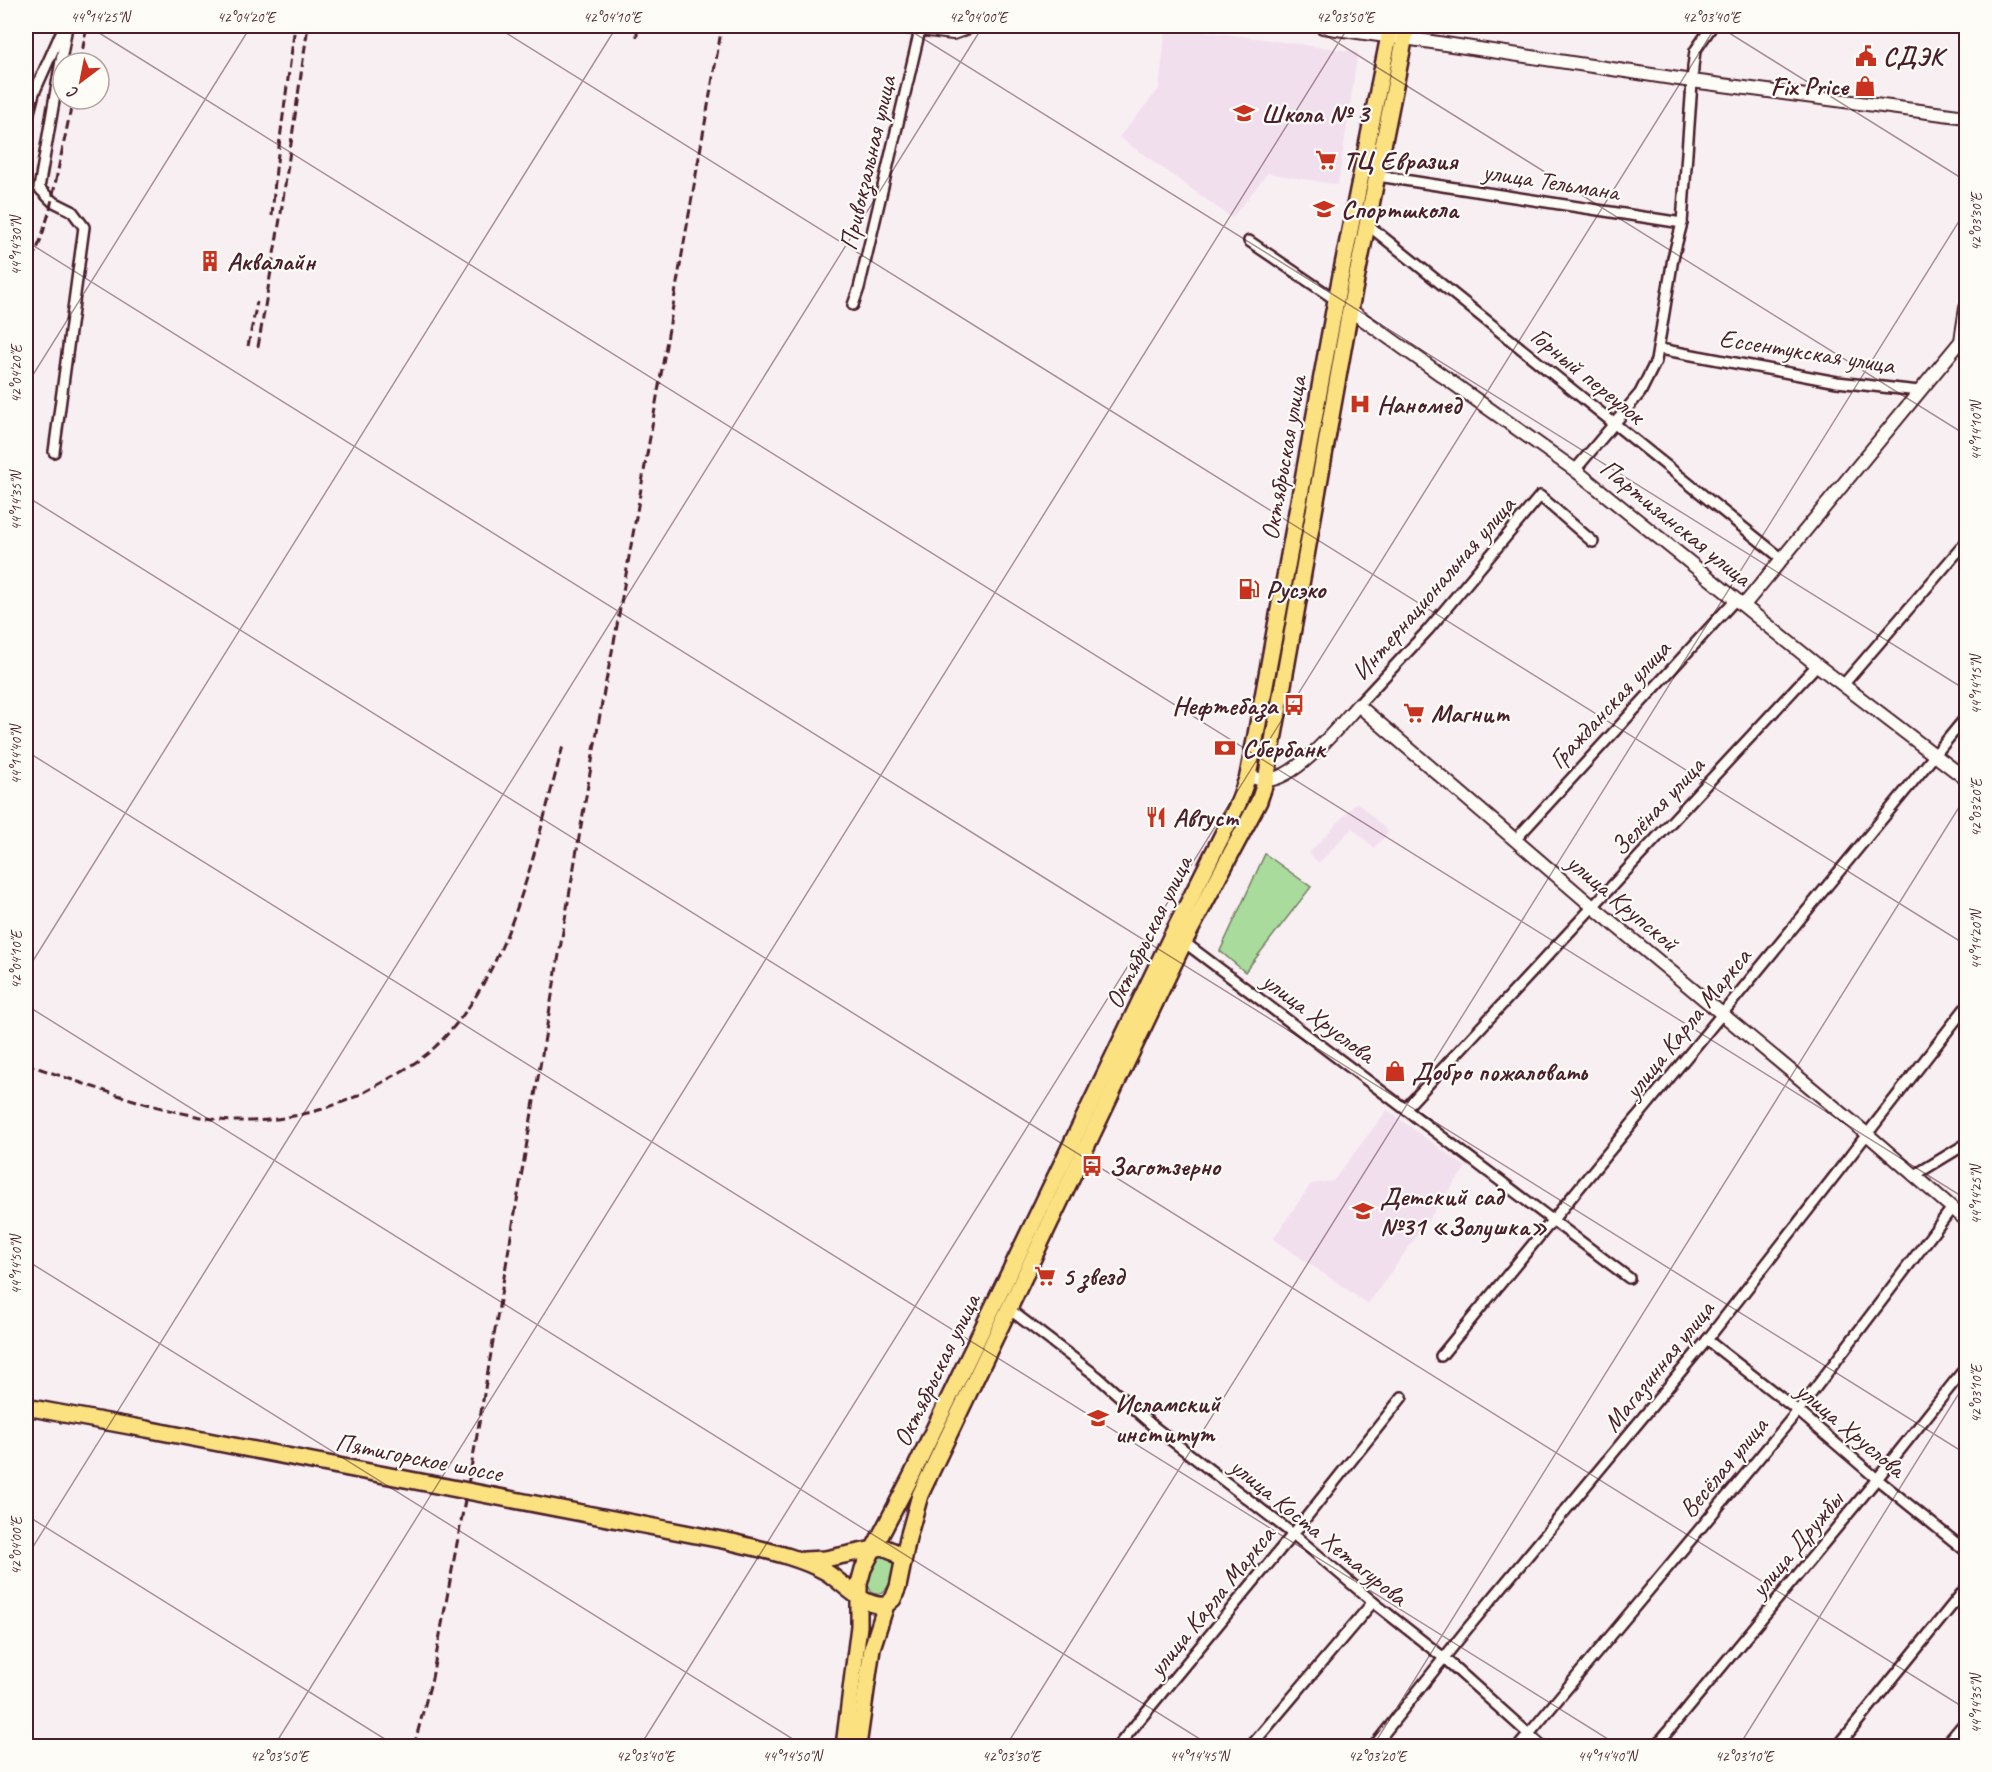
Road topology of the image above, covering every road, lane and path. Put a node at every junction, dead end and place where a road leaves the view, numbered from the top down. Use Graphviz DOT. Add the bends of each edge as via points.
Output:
graph roads {
  1 [pos="65,26"];
  2 [pos="897,26"];
  3 [pos="972,26"];
  4 [pos="1323,26"];
  5 [pos="1712,26"];
  6 [pos="920,30"];
  7 [pos="1390,30"];
  8 [pos="1406,32"];
  9 [pos="1693,72"];
  10 [pos="1966,117"];
  11 [pos="26,124"];
  12 [pos="1378,176"];
  13 [pos="1682,223"];
  14 [pos="1368,225"];
  15 [pos="1249,241"];
  16 [pos="1336,300"];
  17 [pos="853,305"];
  18 [pos="1966,308"];
  19 [pos="1350,310"];
  20 [pos="1964,343"];
  21 [pos="1659,349"];
  22 [pos="1919,391"];
  23 [pos="1615,423"];
  24 [pos="54,452"];
  25 [pos="1575,470"];
  26 [pos="1593,542"];
  27 [pos="1966,542"];
  28 [pos="1781,558"];
  29 [pos="1740,602"];
  30 [pos="1817,665"];
  31 [pos="1843,685"];
  32 [pos="1359,705"];
  33 [pos="1966,717"];
  34 [pos="1936,755"];
  35 [pos="1248,776"];
  36 [pos="1966,779"];
  37 [pos="1266,780"];
  38 [pos="1515,840"];
  39 [pos="1592,906"];
  40 [pos="1184,942"];
  41 [pos="1966,1007"];
  42 [pos="1722,1014"];
  43 [pos="1406,1108"];
  44 [pos="1868,1135"];
  45 [pos="1966,1144"];
  46 [pos="1915,1175"];
  47 [pos="1952,1208"];
  48 [pos="1554,1219"];
  49 [pos="1966,1220"];
  50 [pos="1629,1278"];
  51 [pos="1009,1309"];
  52 [pos="1707,1340"];
  53 [pos="1441,1356"];
  54 [pos="1966,1367"];
  55 [pos="1402,1397"];
  56 [pos="26,1407"];
  57 [pos="1798,1411"];
  58 [pos="1877,1479"];
  59 [pos="1293,1534"];
  60 [pos="874,1550"];
  61 [pos="1966,1551"];
  62 [pos="801,1560"];
  63 [pos="903,1560"];
  64 [pos="1966,1588"];
  65 [pos="860,1597"];
  66 [pos="1373,1602"];
  67 [pos="886,1605"];
  68 [pos="1444,1658"];
  69 [pos="1966,1721"];
  70 [pos="1528,1735"];
  71 [pos="844,1746"];
  72 [pos="858,1746"];
  73 [pos="1118,1746"];
  74 [pos="1251,1746"];
  75 [pos="1374,1746"];
  76 [pos="1519,1746"];
  77 [pos="1542,1746"];
  78 [pos="1656,1746"];
  79 [pos="1838,1746"];
  80 [pos="1945,1746"];
  1 -- 11 [label="street" via="34,93"];
  1 -- 24 [label="street" via="39,188 72,212 84,227"];
  2 -- 6 [label="street"];
  3 -- 6 [label="street" via="952,33"];
  4 -- 7 [label="main road"];
  5 -- 9 [label="street" via="1695,51"];
  6 -- 17 [label="street, Привокзальная улица"];
  7 -- 8 [label="main road"];
  7 -- 16 [label="main road, Октябрьская улица"];
  8 -- 9 [label="street"];
  8 -- 12 [label="main road, Октябрьская улица"];
  9 -- 10 [label="street"];
  9 -- 13 [label="street"];
  12 -- 13 [label="street, улица Тельмана"];
  12 -- 14 [label="main road, Октябрьская улица"];
  13 -- 21 [label="street"];
  14 -- 19 [label="main road, Октябрьская улица"];
  14 -- 23 [label="street, Горный переулок"];
  15 -- 16 [label="street"];
  16 -- 35 [label="main road, Октябрьская улица"];
  18 -- 20 [label="street"];
  19 -- 25 [label="street, Партизанская улица"];
  19 -- 37 [label="main road, Октябрьская улица"];
  20 -- 22 [label="street, Ессентукская улица"];
  21 -- 22 [label="street, Ессентукская улица" via="1837,382"];
  21 -- 23 [label="street" via="1640,393"];
  22 -- 28 [label="street, Гражданская улица"];
  23 -- 25 [label="street"];
  23 -- 28 [label="street, Горный переулок"];
  25 -- 29 [label="street, Партизанская улица"];
  26 -- 32 [label="street, Интернациональная улица" via="1540,496 1428,630"];
  27 -- 31 [label="street"];
  28 -- 29 [label="street, Гражданская улица"];
  29 -- 30 [label="street, Партизанская улица"];
  29 -- 38 [label="street, Гражданская улица"];
  30 -- 31 [label="street, Партизанская улица"];
  30 -- 39 [label="street, Зелёная улица"];
  31 -- 34 [label="street, Партизанская улица"];
  32 -- 37 [label="street" via="1305,761"];
  32 -- 38 [label="street, улица Крупской"];
  33 -- 34 [label="street, улица Карла Маркса"];
  34 -- 36 [label="street, Партизанская улица"];
  34 -- 42 [label="street, улица Карла Маркса"];
  35 -- 37 [label="street"];
  35 -- 60 [label="main road, Октябрьская улица" via="1238,804"];
  37 -- 40 [label="main road, Октябрьская улица" via="1259,801"];
  38 -- 39 [label="street, улица Крупской"];
  39 -- 42 [label="street, улица Крупской"];
  39 -- 43 [label="street, Зелёная улица"];
  40 -- 43 [label="street, улица Хруслова"];
  40 -- 51 [label="main road, Октябрьская улица"];
  41 -- 44 [label="street, Магазинная улица"];
  42 -- 44 [label="street, улица Крупской"];
  42 -- 48 [label="street, улица Карла Маркса"];
  43 -- 48 [label="street, улица Хруслова"];
  44 -- 46 [label="street, улица Крупской"];
  44 -- 52 [label="street, Магазинная улица"];
  45 -- 46 [label="street"];
  46 -- 47 [label="street, улица Крупской"];
  47 -- 49 [label="street, улица Крупской"];
  47 -- 57 [label="street, Весёлая улица"];
  48 -- 50 [label="street, улица Хруслова"];
  48 -- 53 [label="street, улица Карла Маркса"];
  51 -- 59 [label="street, улица Коста Хетагурова"];
  51 -- 63 [label="main road, Октябрьская улица" via="920,1495"];
  52 -- 57 [label="street, улица Хруслова"];
  52 -- 68 [label="street, Магазинная улица"];
  54 -- 58 [label="street, улица Дружбы"];
  55 -- 59 [label="street, улица Карла Маркса"];
  56 -- 62 [label="main road, Пятигорское шоссе, bridge" via="732,1542"];
  57 -- 58 [label="street, улица Хруслова"];
  57 -- 70 [label="street, Весёлая улица"];
  58 -- 61 [label="street, улица Хруслова"];
  58 -- 78 [label="street, улица Дружбы"];
  59 -- 66 [label="street, улица Коста Хетагурова"];
  59 -- 73 [label="street, улица Карла Маркса"];
  60 -- 62 [label="main road, Пятигорское шоссе"];
  60 -- 63 [label="main road, Пятигорское шоссе" via="888,1549"];
  60 -- 65 [label="main road, Октябрьская улица" via="859,1584"];
  62 -- 65 [label="main road, Пятигорское шоссе"];
  63 -- 67 [label="main road, Октябрьская улица" via="896,1593"];
  64 -- 79 [label="street"];
  65 -- 67 [label="main road, Пятигорское шоссе" via="871,1604"];
  65 -- 71 [label="main road, Октябрьская улица"];
  66 -- 68 [label="street, улица Коста Хетагурова"];
  66 -- 74 [label="street"];
  67 -- 72 [label="main road, Октябрьская улица" via="868,1665"];
  68 -- 70 [label="street, улица Коста Хетагурова"];
  68 -- 75 [label="street, Магазинная улица"];
  69 -- 80 [label="street"];
  70 -- 76 [label="street, Весёлая улица"];
  70 -- 77 [label="street, улица Коста Хетагурова"];
}
